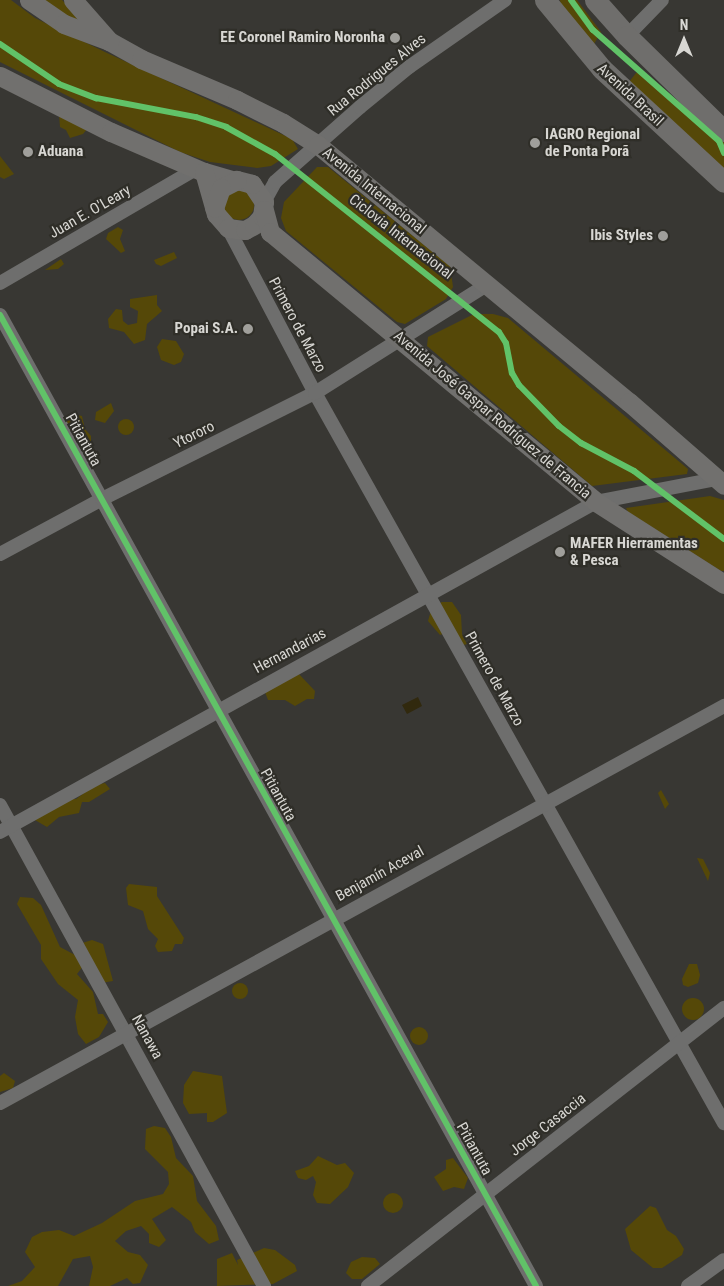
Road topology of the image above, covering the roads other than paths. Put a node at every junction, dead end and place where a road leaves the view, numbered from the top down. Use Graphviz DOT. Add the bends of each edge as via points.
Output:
graph roads {
  1 [pos="29,0"];
  2 [pos="73,0"];
  3 [pos="504,0"];
  4 [pos="545,0"];
  5 [pos="595,0"];
  6 [pos="662,0"];
  7 [pos="627,36"];
  8 [pos="109,41"];
  9 [pos="0,76"];
  10 [pos="724,131"];
  11 [pos="318,146"];
  12 [pos="200,171"];
  13 [pos="240,181"];
  14 [pos="274,182"];
  15 [pos="724,182"];
  16 [pos="264,206"];
  17 [pos="214,208"];
  18 [pos="241,228"];
  19 [pos="270,232"];
  20 [pos="0,283"];
  21 [pos="488,284"];
  22 [pos="0,315"];
  23 [pos="401,341"];
  24 [pos="315,393"];
  25 [pos="721,482"];
  26 [pos="102,498"];
  27 [pos="596,502"];
  28 [pos="0,554"];
  29 [pos="724,584"];
  30 [pos="430,595"];
  31 [pos="724,706"];
  32 [pos="217,709"];
  33 [pos="544,804"];
  34 [pos="0,806"];
  35 [pos="6,829"];
  36 [pos="332,918"];
  37 [pos="724,1008"];
  38 [pos="127,1034"];
  39 [pos="679,1043"];
  40 [pos="0,1103"];
  41 [pos="724,1123"];
  42 [pos="485,1194"];
  43 [pos="724,1260"];
  44 [pos="264,1286"];
  45 [pos="368,1286"];
  46 [pos="536,1286"];
  47 [pos="688,1286"];
  1 -- 8 [label="main road, Avenida Internacional" via="64,24"];
  2 -- 8 [label="main road"];
  3 -- 11 [label="street, Rua Rodrigues Alves" via="409,67"];
  4 -- 15 [label="main road, Avenida Brasil" via="602,69"];
  5 -- 7 [label="main road"];
  6 -- 7 [label="street"];
  7 -- 10 [label="main road"];
  8 -- 11 [label="main road, Avenida Internacional" via="140,59 283,123"];
  9 -- 12 [label="main road" via="111,132"];
  11 -- 14 [label="street, Rua Rodrigues Alves"];
  11 -- 21 [label="main road, Avenida Internacional"];
  12 -- 13 [label="main road"];
  12 -- 17 [label="main road"];
  12 -- 20 [label="street, Juan E. O'Leary"];
  13 -- 14 [label="street"];
  13 -- 16 [label="main road" via="258,189"];
  13 -- 17 [label="main road" via="221,188"];
  14 -- 16 [label="street"];
  16 -- 18 [label="main road" via="258,221"];
  16 -- 19 [label="main road"];
  17 -- 18 [label="main road" via="219,220"];
  18 -- 19 [label="main road, Avenida José Gaspar Rodríguez de Francia"];
  18 -- 24 [label="street, Primero de Marzo" via="238,248"];
  19 -- 23 [label="main road, Avenida José Gaspar Rodríguez de Francia"];
  21 -- 23 [label="street, Ytororo"];
  21 -- 25 [label="main road, Avenida Internacional"];
  22 -- 26 [label="street, Pitiantuta"];
  23 -- 24 [label="street, Ytororo"];
  23 -- 27 [label="main road, Avenida José Gaspar Rodríguez de Francia"];
  24 -- 26 [label="street, Ytororo"];
  24 -- 30 [label="street, Primero de Marzo"];
  25 -- 27 [label="street, Hernandarias"];
  26 -- 28 [label="street, Ytororo"];
  26 -- 32 [label="street, Pitiantuta"];
  27 -- 29 [label="main road, Avenida José Gaspar Rodríguez de Francia"];
  27 -- 30 [label="street, Hernandarias"];
  30 -- 32 [label="street, Hernandarias"];
  30 -- 33 [label="street, Primero de Marzo"];
  31 -- 33 [label="street, Benjamín Aceval"];
  32 -- 35 [label="street, Hernandarias"];
  32 -- 36 [label="street, Pitiantuta"];
  33 -- 36 [label="street, Benjamín Aceval"];
  33 -- 39 [label="street, Primero de Marzo"];
  34 -- 35 [label="street, Nanawa"];
  35 -- 38 [label="street, Nanawa"];
  36 -- 38 [label="street, Benjamín Aceval"];
  36 -- 42 [label="street, Pitiantuta"];
  37 -- 39 [label="street, Jorge Casaccia"];
  38 -- 40 [label="street, Benjamín Aceval"];
  38 -- 44 [label="street, Nanawa"];
  39 -- 41 [label="street, Primero de Marzo"];
  39 -- 42 [label="street, Jorge Casaccia"];
  42 -- 45 [label="street, Jorge Casaccia"];
  42 -- 46 [label="street, Pitiantuta"];
  43 -- 47 [label="street"];
}
